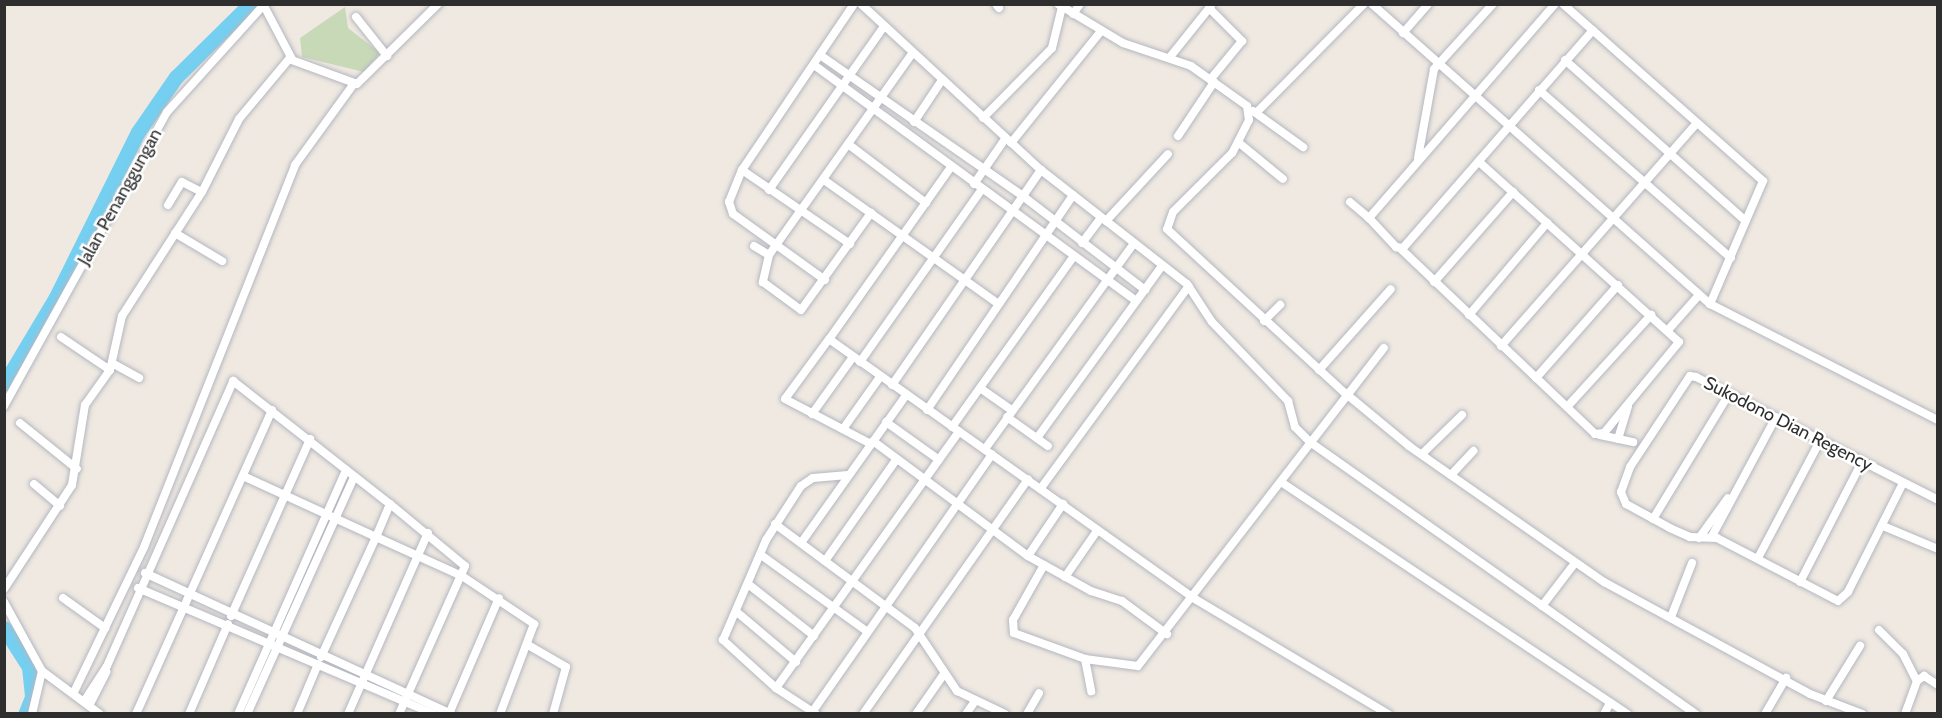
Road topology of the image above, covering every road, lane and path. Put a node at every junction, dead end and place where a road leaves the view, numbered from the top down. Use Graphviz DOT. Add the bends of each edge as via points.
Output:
graph roads {
  1 [pos="438,4"];
  2 [pos="854,4"];
  3 [pos="861,4"];
  4 [pos="1080,4"];
  5 [pos="1364,4"];
  6 [pos="1372,4"];
  7 [pos="1428,4"];
  8 [pos="1493,4"];
  9 [pos="1555,4"];
  10 [pos="1563,4"];
  11 [pos="263,6"];
  12 [pos="1060,6"];
  13 [pos="1211,6"];
  14 [pos="1073,14"];
  15 [pos="356,17"];
  16 [pos="883,28"];
  17 [pos="1593,30"];
  18 [pos="1101,32"];
  19 [pos="1403,33"];
  20 [pos="912,54"];
  21 [pos="820,55"];
  22 [pos="387,56"];
  23 [pos="1170,57"];
  24 [pos="292,59"];
  25 [pos="1565,60"];
  26 [pos="1439,63"];
  27 [pos="814,65"];
  28 [pos="850,76"];
  29 [pos="942,80"];
  30 [pos="1212,81"];
  31 [pos="353,85"];
  32 [pos="842,86"];
  33 [pos="1539,90"];
  34 [pos="1474,93"];
  35 [pos="881,99"];
  36 [pos="873,110"];
  37 [pos="1254,111"];
  38 [pos="983,118"];
  39 [pos="914,122"];
  40 [pos="1510,125"];
  41 [pos="1695,125"];
  42 [pos="1178,136"];
  43 [pos="1008,141"];
  44 [pos="1238,141"];
  45 [pos="848,144"];
  46 [pos="1303,147"];
  47 [pos="1168,154"];
  48 [pos="1670,155"];
  49 [pos="1418,159"];
  50 [pos="1478,161"];
  51 [pos="951,167"];
  52 [pos="984,169"];
  53 [pos="742,170"];
  54 [pos="1041,170"];
  55 [pos="1283,179"];
  56 [pos="824,180"];
  57 [pos="1648,182"];
  58 [pos="974,184"];
  59 [pos="982,189"];
  60 [pos="769,190"];
  61 [pos="202,192"];
  62 [pos="1514,192"];
  63 [pos="1073,195"];
  64 [pos="1024,197"];
  65 [pos="1350,202"];
  66 [pos="926,203"];
  67 [pos="168,205"];
  68 [pos="801,212"];
  69 [pos="1013,212"];
  70 [pos="871,213"];
  71 [pos="1616,217"];
  72 [pos="1369,218"];
  73 [pos="1104,219"];
  74 [pos="1053,220"];
  75 [pos="1746,221"];
  76 [pos="1547,223"];
  77 [pos="1045,232"];
  78 [pos="174,233"];
  79 [pos="903,236"];
  80 [pos="1082,243"];
  81 [pos="1134,243"];
  82 [pos="850,244"];
  83 [pos="776,245"];
  84 [pos="754,246"];
  85 [pos="1401,249"];
  86 [pos="1583,254"];
  87 [pos="769,255"];
  88 [pos="1074,255"];
  89 [pos="933,257"];
  90 [pos="1731,258"];
  91 [pos="222,261"];
  92 [pos="1162,266"];
  93 [pos="1116,267"];
  94 [pos="1107,278"];
  95 [pos="825,280"];
  96 [pos="966,281"];
  97 [pos="1434,282"];
  98 [pos="1618,285"];
  99 [pos="1189,286"];
  100 [pos="1391,289"];
  101 [pos="1145,290"];
  102 [pos="1699,295"];
  103 [pos="1137,301"];
  104 [pos="997,303"];
  105 [pos="1710,304"];
  106 [pos="1280,306"];
  107 [pos="1469,315"];
  108 [pos="1651,315"];
  109 [pos="1264,321"];
  110 [pos="1668,330"];
  111 [pos="61,337"];
  112 [pos="829,339"];
  113 [pos="1501,346"];
  114 [pos="1384,348"];
  115 [pos="857,359"];
  116 [pos="111,366"];
  117 [pos="1319,370"];
  118 [pos="880,377"];
  119 [pos="139,378"];
  120 [pos="1536,378"];
  121 [pos="892,385"];
  122 [pos="980,388"];
  123 [pos="1345,393"];
  124 [pos="1729,394"];
  125 [pos="906,395"];
  126 [pos="1629,404"];
  127 [pos="4,406"];
  128 [pos="1567,407"];
  129 [pos="272,410"];
  130 [pos="927,410"];
  131 [pos="813,414"];
  132 [pos="1009,414"];
  133 [pos="1462,415"];
  134 [pos="1776,417"];
  135 [pos="1938,420"];
  136 [pos="886,422"];
  137 [pos="20,423"];
  138 [pos="843,429"];
  139 [pos="956,429"];
  140 [pos="1599,435"];
  141 [pos="1037,438"];
  142 [pos="310,439"];
  143 [pos="1618,439"];
  144 [pos="1820,441"];
  145 [pos="872,442"];
  146 [pos="1310,442"];
  147 [pos="1633,442"];
  148 [pos="1048,446"];
  149 [pos="988,451"];
  150 [pos="1473,451"];
  151 [pos="1422,454"];
  152 [pos="896,459"];
  153 [pos="939,460"];
  154 [pos="1862,462"];
  155 [pos="77,469"];
  156 [pos="346,470"];
  157 [pos="848,475"];
  158 [pos="1451,475"];
  159 [pos="243,476"];
  160 [pos="354,477"];
  161 [pos="1028,479"];
  162 [pos="923,481"];
  163 [pos="1281,482"];
  164 [pos="1903,483"];
  165 [pos="34,484"];
  166 [pos="1041,488"];
  167 [pos="285,495"];
  168 [pos="1730,495"];
  169 [pos="1938,500"];
  170 [pos="390,504"];
  171 [pos="1063,504"];
  172 [pos="60,506"];
  173 [pos="956,506"];
  174 [pos="331,516"];
  175 [pos="1653,519"];
  176 [pos="775,524"];
  177 [pos="1883,525"];
  178 [pos="991,531"];
  179 [pos="1097,531"];
  180 [pos="428,532"];
  181 [pos="1712,536"];
  182 [pos="376,537"];
  183 [pos="1699,538"];
  184 [pos="801,543"];
  185 [pos="1938,549"];
  186 [pos="760,555"];
  187 [pos="418,556"];
  188 [pos="1028,556"];
  189 [pos="1758,558"];
  190 [pos="825,561"];
  191 [pos="1575,563"];
  192 [pos="1692,563"];
  193 [pos="1044,565"];
  194 [pos="145,573"];
  195 [pos="462,576"];
  196 [pos="1065,577"];
  197 [pos="853,581"];
  198 [pos="1800,582"];
  199 [pos="748,584"];
  200 [pos="138,588"];
  201 [pos="4,589"];
  202 [pos="162,590"];
  203 [pos="500,597"];
  204 [pos="63,598"];
  205 [pos="1195,599"];
  206 [pos="186,601"];
  207 [pos="4,602"];
  208 [pos="884,604"];
  209 [pos="1542,606"];
  210 [pos="834,608"];
  211 [pos="738,613"];
  212 [pos="1671,617"];
  213 [pos="230,620"];
  214 [pos="1236,625"];
  215 [pos="105,628"];
  216 [pos="865,630"];
  217 [pos="1879,630"];
  218 [pos="919,633"];
  219 [pos="1167,634"];
  220 [pos="814,636"];
  221 [pos="275,640"];
  222 [pos="528,645"];
  223 [pos="1860,646"];
  224 [pos="1084,658"];
  225 [pos="320,660"];
  226 [pos="796,662"];
  227 [pos="42,670"];
  228 [pos="944,674"];
  229 [pos="1786,678"];
  230 [pos="362,679"];
  231 [pos="1917,681"];
  232 [pos="1938,685"];
  233 [pos="776,688"];
  234 [pos="1091,691"];
  235 [pos="74,692"];
  236 [pos="1039,693"];
  237 [pos="406,698"];
  238 [pos="975,701"];
  239 [pos="1826,701"];
  240 [pos="87,702"];
  241 [pos="1610,703"];
  242 [pos="815,712"];
  243 [pos="450,713"];
  244 [pos="32,714"];
  245 [pos="100,714"];
  246 [pos="136,714"];
  247 [pos="189,714"];
  248 [pos="238,714"];
  249 [pos="247,714"];
  250 [pos="297,714"];
  251 [pos="348,714"];
  252 [pos="399,714"];
  253 [pos="433,714"];
  254 [pos="500,714"];
  255 [pos="554,714"];
  256 [pos="863,714"];
  257 [pos="916,714"];
  258 [pos="966,714"];
  259 [pos="1005,714"];
  260 [pos="1027,714"];
  261 [pos="1378,714"];
  262 [pos="1388,714"];
  263 [pos="1604,714"];
  264 [pos="1627,714"];
  265 [pos="1696,714"];
  266 [pos="1765,714"];
  267 [pos="1863,714"];
  268 [pos="1905,714"];
  1 -- 22 [label="street"];
  2 -- 21 [label="street"];
  3 -- 16 [label="street"];
  4 -- 14 [label="street"];
  5 -- 37 [label="street"];
  6 -- 19 [label="street"];
  7 -- 19 [label="street"];
  8 -- 26 [label="street"];
  9 -- 34 [label="street"];
  10 -- 17 [label="street"];
  11 -- 24 [label="street" via="283,34"];
  11 -- 127 [label="street, Jalan Penanggungan" via="167,112"];
  12 -- 14 [label="street"];
  12 -- 38 [label="street" via="1052,48"];
  13 -- 23 [label="street"];
  13 -- 30 [label="street" via="1242,41"];
  14 -- 18 [label="street"];
  15 -- 22 [label="street"];
  16 -- 20 [label="street"];
  16 -- 28 [label="street"];
  17 -- 25 [label="street"];
  17 -- 41 [label="street"];
  18 -- 23 [label="street"];
  18 -- 43 [label="street"];
  19 -- 26 [label="street"];
  20 -- 29 [label="street"];
  20 -- 35 [label="street"];
  21 -- 27 [label="street"];
  21 -- 28 [label="street"];
  22 -- 31 [label="street"];
  23 -- 30 [label="street"];
  24 -- 31 [label="street"];
  24 -- 61 [label="street" via="239,118"];
  25 -- 33 [label="street"];
  25 -- 48 [label="street"];
  26 -- 34 [label="street"];
  26 -- 49 [label="street"];
  27 -- 32 [label="street"];
  27 -- 53 [label="street"];
  28 -- 32 [label="street"];
  28 -- 35 [label="street"];
  29 -- 38 [label="street"];
  29 -- 39 [label="street"];
  30 -- 37 [label="street"];
  30 -- 42 [label="street"];
  31 -- 215 [label="street" via="295,165 144,547"];
  32 -- 36 [label="street"];
  32 -- 60 [label="street"];
  33 -- 40 [label="street"];
  33 -- 57 [label="street"];
  34 -- 40 [label="street"];
  34 -- 49 [label="street"];
  35 -- 36 [label="street"];
  35 -- 39 [label="street"];
  36 -- 45 [label="street"];
  36 -- 51 [label="street"];
  37 -- 44 [label="street"];
  37 -- 46 [label="street"];
  38 -- 43 [label="street"];
  39 -- 52 [label="street"];
  40 -- 50 [label="street"];
  40 -- 71 [label="street"];
  41 -- 48 [label="street"];
  41 -- 75 [label="street" via="1763,181"];
  43 -- 52 [label="street"];
  43 -- 54 [label="street"];
  44 -- 55 [label="street"];
  44 -- 109 [label="street" via="1226,161 1170,216 1167,229"];
  45 -- 56 [label="street"];
  45 -- 66 [label="street"];
  47 -- 73 [label="street"];
  48 -- 57 [label="street"];
  48 -- 75 [label="street"];
  49 -- 72 [label="street"];
  50 -- 62 [label="street"];
  50 -- 85 [label="street"];
  51 -- 58 [label="street"];
  51 -- 66 [label="street"];
  52 -- 58 [label="street"];
  52 -- 64 [label="street"];
  53 -- 60 [label="street"];
  53 -- 83 [label="street" via="731,190 730,210"];
  54 -- 63 [label="street"];
  54 -- 64 [label="street"];
  56 -- 68 [label="street"];
  56 -- 70 [label="street"];
  57 -- 71 [label="street"];
  57 -- 90 [label="street"];
  58 -- 59 [label="street"];
  59 -- 69 [label="street"];
  59 -- 89 [label="street"];
  60 -- 68 [label="street"];
  61 -- 67 [label="street" via="182,182"];
  61 -- 78 [label="street"];
  62 -- 76 [label="street"];
  62 -- 97 [label="street"];
  63 -- 73 [label="street"];
  63 -- 74 [label="street"];
  64 -- 69 [label="street"];
  64 -- 74 [label="street"];
  65 -- 72 [label="street"];
  66 -- 79 [label="street"];
  68 -- 82 [label="street"];
  68 -- 83 [label="street"];
  69 -- 77 [label="street"];
  69 -- 96 [label="street"];
  70 -- 79 [label="street"];
  70 -- 82 [label="street"];
  71 -- 86 [label="street"];
  71 -- 102 [label="street"];
  72 -- 85 [label="street"];
  73 -- 80 [label="street"];
  73 -- 81 [label="street"];
  74 -- 77 [label="street"];
  74 -- 80 [label="street"];
  75 -- 90 [label="street"];
  76 -- 86 [label="street"];
  76 -- 107 [label="street"];
  77 -- 88 [label="street"];
  77 -- 104 [label="street"];
  78 -- 91 [label="street"];
  78 -- 116 [label="street" via="122,316"];
  79 -- 89 [label="street"];
  79 -- 112 [label="street"];
  80 -- 93 [label="street"];
  81 -- 92 [label="street"];
  81 -- 93 [label="street"];
  82 -- 95 [label="street"];
  83 -- 87 [label="street"];
  83 -- 95 [label="street"];
  84 -- 87 [label="street"];
  85 -- 97 [label="street"];
  86 -- 98 [label="street"];
  86 -- 113 [label="street"];
  87 -- 95 [label="street" via="763,282 799,309"];
  88 -- 94 [label="street"];
  88 -- 122 [label="street"];
  89 -- 96 [label="street"];
  89 -- 115 [label="street"];
  90 -- 105 [label="street"];
  92 -- 99 [label="street"];
  92 -- 101 [label="street"];
  93 -- 94 [label="street"];
  93 -- 101 [label="street"];
  94 -- 103 [label="street"];
  94 -- 132 [label="street"];
  96 -- 104 [label="street"];
  96 -- 121 [label="street"];
  97 -- 107 [label="street"];
  98 -- 108 [label="street"];
  98 -- 120 [label="street"];
  99 -- 146 [label="street" via="1212,322 1292,406 1295,426"];
  99 -- 166 [label="street"];
  100 -- 117 [label="street"];
  101 -- 103 [label="street"];
  102 -- 105 [label="street"];
  102 -- 110 [label="street"];
  103 -- 141 [label="street"];
  104 -- 130 [label="street"];
  105 -- 135 [label="street"];
  106 -- 109 [label="street"];
  107 -- 113 [label="street"];
  108 -- 110 [label="street"];
  108 -- 128 [label="street"];
  109 -- 117 [label="street"];
  110 -- 126 [label="street" via="1679,346"];
  111 -- 116 [label="street"];
  112 -- 115 [label="street"];
  112 -- 131 [label="street" via="784,396"];
  113 -- 120 [label="street"];
  114 -- 123 [label="street"];
  115 -- 118 [label="street"];
  115 -- 131 [label="street"];
  116 -- 119 [label="street"];
  116 -- 155 [label="street" via="85,405"];
  117 -- 123 [label="street"];
  118 -- 121 [label="street"];
  118 -- 138 [label="street"];
  120 -- 128 [label="street"];
  121 -- 125 [label="street"];
  122 -- 132 [label="street"];
  122 -- 139 [label="street"];
  123 -- 146 [label="street"];
  123 -- 151 [label="street"];
  124 -- 134 [label="street, Sukodono Dian Regency"];
  124 -- 175 [label="street"];
  124 -- 175 [label="street, Sukodono Dian Regency" via="1696,377 1685,378 1636,457 1621,498"];
  125 -- 130 [label="street"];
  125 -- 136 [label="street"];
  126 -- 140 [label="street"];
  126 -- 143 [label="street"];
  128 -- 140 [label="street"];
  129 -- 142 [label="street"];
  129 -- 159 [label="street"];
  129 -- 194 [label="street" via="240,383 229,383"];
  130 -- 139 [label="street"];
  131 -- 138 [label="street"];
  132 -- 141 [label="street"];
  132 -- 149 [label="street"];
  133 -- 151 [label="street"];
  134 -- 144 [label="street, Sukodono Dian Regency"];
  134 -- 168 [label="street"];
  136 -- 145 [label="street"];
  136 -- 153 [label="street"];
  137 -- 155 [label="street"];
  138 -- 145 [label="street"];
  139 -- 149 [label="street"];
  139 -- 153 [label="street"];
  140 -- 143 [label="street"];
  141 -- 148 [label="street"];
  142 -- 156 [label="street"];
  142 -- 167 [label="street"];
  143 -- 147 [label="street"];
  144 -- 154 [label="street, Sukodono Dian Regency"];
  144 -- 189 [label="street"];
  145 -- 152 [label="street"];
  145 -- 157 [label="street"];
  146 -- 163 [label="street"];
  146 -- 209 [label="street"];
  149 -- 161 [label="street"];
  149 -- 173 [label="street"];
  150 -- 158 [label="street"];
  151 -- 158 [label="street"];
  152 -- 162 [label="street"];
  152 -- 190 [label="street"];
  153 -- 162 [label="street"];
  154 -- 164 [label="street, Sukodono Dian Regency"];
  154 -- 198 [label="street"];
  155 -- 172 [label="street"];
  156 -- 160 [label="street"];
  156 -- 174 [label="street"];
  157 -- 176 [label="street" via="805,482"];
  157 -- 184 [label="street"];
  158 -- 191 [label="street"];
  159 -- 167 [label="street"];
  159 -- 206 [label="street"];
  160 -- 170 [label="street"];
  160 -- 174 [label="street"];
  161 -- 166 [label="street"];
  161 -- 178 [label="street"];
  162 -- 173 [label="street"];
  162 -- 197 [label="street"];
  163 -- 205 [label="street"];
  163 -- 241 [label="street"];
  164 -- 169 [label="street, Sukodono Dian Regency"];
  164 -- 177 [label="street"];
  165 -- 172 [label="street"];
  166 -- 171 [label="street"];
  167 -- 174 [label="street"];
  167 -- 213 [label="street"];
  168 -- 181 [label="street"];
  168 -- 183 [label="street"];
  170 -- 180 [label="street"];
  170 -- 182 [label="street"];
  171 -- 179 [label="street"];
  171 -- 188 [label="street"];
  172 -- 201 [label="street"];
  173 -- 178 [label="street"];
  173 -- 208 [label="street"];
  174 -- 182 [label="street"];
  174 -- 221 [label="street"];
  175 -- 183 [label="street, Sukodono Dian Regency"];
  176 -- 184 [label="street"];
  176 -- 186 [label="street"];
  177 -- 185 [label="street"];
  177 -- 198 [label="street" via="1842,600"];
  178 -- 188 [label="street"];
  178 -- 218 [label="street"];
  179 -- 196 [label="street"];
  179 -- 205 [label="street"];
  180 -- 187 [label="street"];
  180 -- 195 [label="street" via="462,561"];
  181 -- 183 [label="street"];
  181 -- 189 [label="street"];
  182 -- 187 [label="street"];
  182 -- 225 [label="street"];
  184 -- 190 [label="street"];
  186 -- 199 [label="street"];
  186 -- 210 [label="street"];
  187 -- 195 [label="street"];
  187 -- 230 [label="street"];
  188 -- 193 [label="street"];
  189 -- 198 [label="street"];
  190 -- 197 [label="street"];
  191 -- 209 [label="street"];
  191 -- 212 [label="street"];
  192 -- 212 [label="street"];
  193 -- 196 [label="street"];
  193 -- 224 [label="street" via="1012,628 1023,639"];
  194 -- 200 [label="street"];
  194 -- 202 [label="street"];
  195 -- 203 [label="street"];
  195 -- 237 [label="street"];
  196 -- 219 [label="street" via="1122,600"];
  197 -- 208 [label="street"];
  197 -- 210 [label="street"];
  199 -- 211 [label="street"];
  199 -- 220 [label="street"];
  200 -- 202 [label="street"];
  200 -- 240 [label="street" via="107,666"];
  202 -- 206 [label="street"];
  203 -- 222 [label="street" via="534,624"];
  203 -- 243 [label="street"];
  204 -- 215 [label="street"];
  205 -- 214 [label="street"];
  205 -- 219 [label="street"];
  206 -- 213 [label="street"];
  206 -- 246 [label="street"];
  207 -- 227 [label="street"];
  208 -- 216 [label="street"];
  208 -- 218 [label="street"];
  209 -- 265 [label="street"];
  210 -- 216 [label="street"];
  210 -- 220 [label="street"];
  211 -- 226 [label="street"];
  211 -- 233 [label="street" via="723,643"];
  212 -- 229 [label="street"];
  213 -- 221 [label="street"];
  213 -- 247 [label="street"];
  214 -- 261 [label="street"];
  214 -- 262 [label="street"];
  215 -- 235 [label="street"];
  216 -- 242 [label="street"];
  217 -- 231 [label="street" via="1903,654"];
  218 -- 228 [label="street"];
  218 -- 256 [label="street"];
  219 -- 224 [label="street" via="1133,668"];
  220 -- 226 [label="street"];
  221 -- 225 [label="street"];
  221 -- 248 [label="street"];
  221 -- 249 [label="street"];
  222 -- 254 [label="street"];
  222 -- 255 [label="street" via="566,667"];
  223 -- 239 [label="street"];
  224 -- 234 [label="street"];
  225 -- 230 [label="street"];
  225 -- 250 [label="street"];
  226 -- 233 [label="street"];
  227 -- 235 [label="street"];
  227 -- 244 [label="street"];
  228 -- 238 [label="street"];
  228 -- 257 [label="street"];
  229 -- 239 [label="street"];
  229 -- 266 [label="street"];
  230 -- 237 [label="street"];
  230 -- 251 [label="street"];
  231 -- 232 [label="street" via="1924,676"];
  231 -- 268 [label="street"];
  233 -- 242 [label="street"];
  235 -- 240 [label="street"];
  236 -- 260 [label="street"];
  237 -- 243 [label="street"];
  237 -- 252 [label="street"];
  237 -- 253 [label="street"];
  238 -- 258 [label="street"];
  238 -- 259 [label="street"];
  239 -- 267 [label="street"];
  240 -- 245 [label="street"];
  241 -- 263 [label="street"];
  241 -- 264 [label="street"];
}
